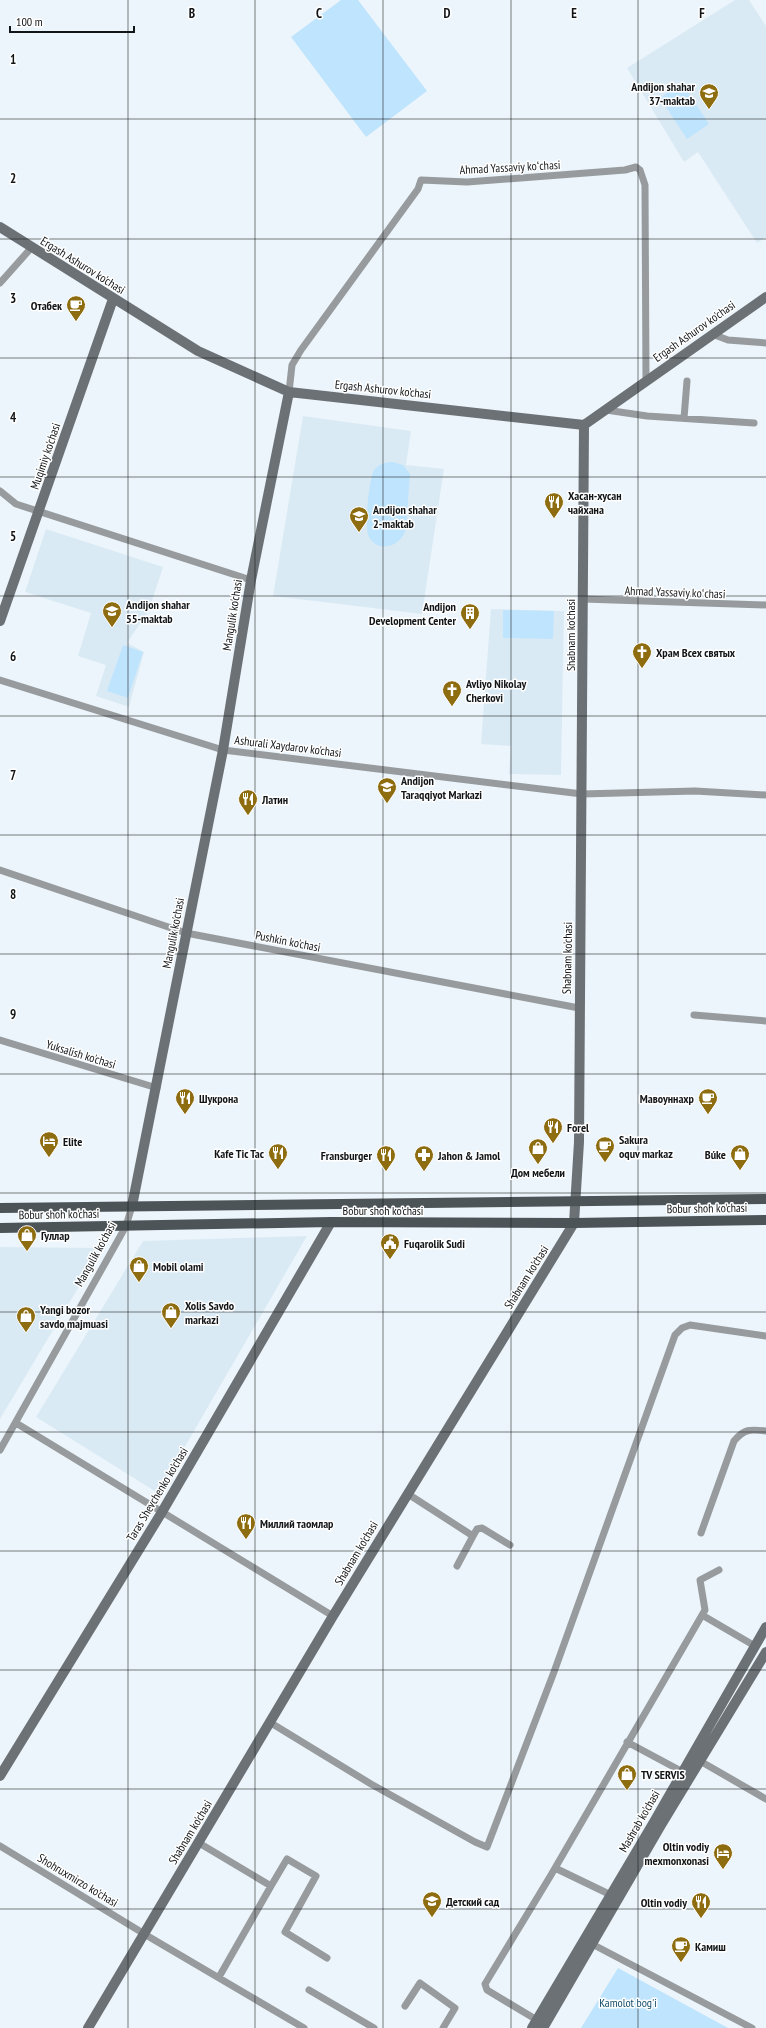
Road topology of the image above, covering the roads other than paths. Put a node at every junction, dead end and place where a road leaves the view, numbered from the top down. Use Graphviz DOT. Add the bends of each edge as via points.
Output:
graph roads {
  1 [pos="0,227"];
  2 [pos="32,247"];
  3 [pos="0,283"];
  4 [pos="766,297"];
  5 [pos="113,299"];
  6 [pos="712,334"];
  7 [pos="766,343"];
  8 [pos="646,381"];
  9 [pos="687,381"];
  10 [pos="289,392"];
  11 [pos="606,410"];
  12 [pos="684,418"];
  13 [pos="754,423"];
  14 [pos="584,425"];
  15 [pos="0,491"];
  16 [pos="39,512"];
  17 [pos="251,580"];
  18 [pos="583,599"];
  19 [pos="766,606"];
  20 [pos="0,621"];
  21 [pos="0,680"];
  22 [pos="223,750"];
  23 [pos="582,794"];
  24 [pos="766,795"];
  25 [pos="0,870"];
  26 [pos="186,933"];
  27 [pos="579,1008"];
  28 [pos="694,1015"];
  29 [pos="766,1021"];
  30 [pos="0,1040"];
  31 [pos="156,1088"];
  32 [pos="766,1199"];
  33 [pos="575,1201"];
  34 [pos="132,1206"];
  35 [pos="0,1208"];
  36 [pos="766,1220"];
  37 [pos="332,1222"];
  38 [pos="574,1223"];
  39 [pos="126,1226"];
  40 [pos="0,1228"];
  41 [pos="766,1336"];
  42 [pos="16,1423"];
  43 [pos="766,1431"];
  44 [pos="0,1450"];
  45 [pos="408,1494"];
  46 [pos="162,1512"];
  47 [pos="701,1533"];
  48 [pos="473,1536"];
  49 [pos="510,1545"];
  50 [pos="457,1566"];
  51 [pos="719,1570"];
  52 [pos="702,1615"];
  53 [pos="334,1616"];
  54 [pos="766,1627"];
  55 [pos="755,1646"];
  56 [pos="766,1652"];
  57 [pos="270,1723"];
  58 [pos="627,1742"];
  59 [pos="700,1761"];
  60 [pos="682,1772"];
  61 [pos="0,1776"];
  62 [pos="766,1798"];
  63 [pos="658,1824"];
  64 [pos="199,1844"];
  65 [pos="0,1846"];
  66 [pos="555,1868"];
  67 [pos="271,1886"];
  68 [pos="611,1895"];
  69 [pos="144,1932"];
  70 [pos="592,1944"];
  71 [pos="327,1958"];
  72 [pos="219,1977"];
  73 [pos="309,1990"];
  74 [pos="405,2006"];
  75 [pos="537,2025"];
  76 [pos="88,2028"];
  77 [pos="304,2028"];
  78 [pos="374,2028"];
  79 [pos="443,2028"];
  80 [pos="752,2028"];
  1 -- 2 [label="street, Ergash Ashurov ko'chasi"];
  2 -- 3 [label="street"];
  2 -- 5 [label="street, Ergash Ashurov ko'chasi"];
  4 -- 6 [label="street, Ergash Ashurov ko'chasi"];
  5 -- 10 [label="street, Ergash Ashurov ko'chasi" via="198,351"];
  5 -- 16 [label="street, Muqimiy ko'chasi"];
  6 -- 7 [label="street" via="728,340"];
  6 -- 8 [label="street, Ergash Ashurov ko'chasi"];
  8 -- 10 [label="street, Ahmad Yassaviy koʻchasi" via="645,185 640,170 636,167 625,170 467,182 421,180 418,189 301,350 292,365"];
  8 -- 11 [label="street, Ergash Ashurov ko'chasi"];
  9 -- 12 [label="street"];
  10 -- 14 [label="street, Ergash Ashurov ko'chasi"];
  10 -- 17 [label="street, Mangulik ko'chasi"];
  11 -- 12 [label="street"];
  11 -- 14 [label="street, Ergash Ashurov ko'chasi"];
  12 -- 13 [label="street"];
  14 -- 18 [label="street, Shabnam ko'chasi"];
  15 -- 16 [label="street" via="16,504"];
  16 -- 17 [label="street"];
  16 -- 20 [label="street, Muqimiy ko'chasi"];
  17 -- 22 [label="street, Mangulik ko'chasi"];
  18 -- 19 [label="street, Ahmad Yassaviy koʻchasi"];
  18 -- 23 [label="street, Shabnam ko'chasi"];
  21 -- 22 [label="street, Ashurali Xaydarov ko'chasi"];
  22 -- 23 [label="street, Ashurali Xaydarov ko'chasi"];
  22 -- 26 [label="street, Mangulik ko'chasi"];
  23 -- 24 [label="street, Ashurali Xaydarov ko'chasi" via="694,792"];
  23 -- 27 [label="street, Shabnam ko'chasi"];
  25 -- 26 [label="street, Pushkin ko'chasi"];
  26 -- 27 [label="street, Pushkin ko'chasi"];
  26 -- 31 [label="street, Mangulik ko'chasi"];
  27 -- 33 [label="street, Shabnam ko'chasi" via="579,1142"];
  28 -- 29 [label="street"];
  30 -- 31 [label="street, Yuksalish ko'chasi"];
  31 -- 34 [label="street, Mangulik ko'chasi"];
  32 -- 33 [label="main road, Bobur shoh ko'chasi"];
  33 -- 34 [label="main road, Bobur shoh ko'chasi"];
  33 -- 38 [label="street, Shabnam ko'chasi"];
  34 -- 35 [label="main road, Bobur shoh ko'chasi"];
  34 -- 39 [label="street, Mangulik ko'chasi"];
  36 -- 38 [label="main road, Bobur shoh ko'chasi"];
  37 -- 38 [label="main road, Bobur shoh ko'chasi"];
  37 -- 39 [label="main road, Bobur shoh ko'chasi"];
  37 -- 46 [label="street, Taras Shevchenko ko'chasi"];
  38 -- 45 [label="street, Shabnam ko'chasi"];
  39 -- 40 [label="main road, Bobur shoh ko'chasi"];
  39 -- 42 [label="street, Mangulik ko'chasi"];
  41 -- 57 [label="street" via="690,1325 675,1335 554,1672 486,1849"];
  42 -- 44 [label="street, Mangulik ko'chasi"];
  42 -- 46 [label="street"];
  43 -- 47 [label="street" via="755,1429 742,1432 734,1441"];
  45 -- 48 [label="street"];
  45 -- 53 [label="street, Shabnam ko'chasi"];
  46 -- 53 [label="street"];
  46 -- 61 [label="street, Taras Shevchenko ko'chasi"];
  48 -- 49 [label="street" via="477,1529 482,1528"];
  48 -- 50 [label="street"];
  51 -- 52 [label="street" via="700,1580 704,1610"];
  52 -- 55 [label="street"];
  52 -- 58 [label="street"];
  53 -- 57 [label="street, Shabnam ko'chasi"];
  54 -- 55 [label="street, Mashrab ko'chasi"];
  55 -- 60 [label="street, Mashrab ko'chasi"];
  56 -- 59 [label="street, Mashrab ko'chasi"];
  57 -- 64 [label="street, Shabnam ko'chasi"];
  58 -- 60 [label="street"];
  58 -- 66 [label="street"];
  59 -- 62 [label="street"];
  59 -- 63 [label="street, Mashrab ko'chasi"];
  60 -- 63 [label="street, Mashrab ko'chasi"];
  63 -- 68 [label="street, Mashrab ko'chasi"];
  63 -- 70 [label="street, Mashrab ko'chasi"];
  64 -- 67 [label="street"];
  64 -- 69 [label="street, Shabnam ko'chasi"];
  65 -- 69 [label="street, Shohruxmirzo ko'chasi"];
  66 -- 68 [label="street"];
  66 -- 75 [label="street" via="485,1984 487,1990"];
  67 -- 71 [label="street" via="287,1859 316,1876 285,1932"];
  67 -- 72 [label="street"];
  68 -- 75 [label="street, Mashrab ko'chasi"];
  69 -- 72 [label="street, Shohruxmirzo ko'chasi"];
  69 -- 76 [label="street, Shabnam ko'chasi"];
  70 -- 75 [label="street, Mashrab ko'chasi"];
  70 -- 80 [label="street"];
  72 -- 77 [label="street, Shohruxmirzo ko'chasi"];
  73 -- 78 [label="street"];
  74 -- 79 [label="street" via="420,1983 454,2008"];
}
